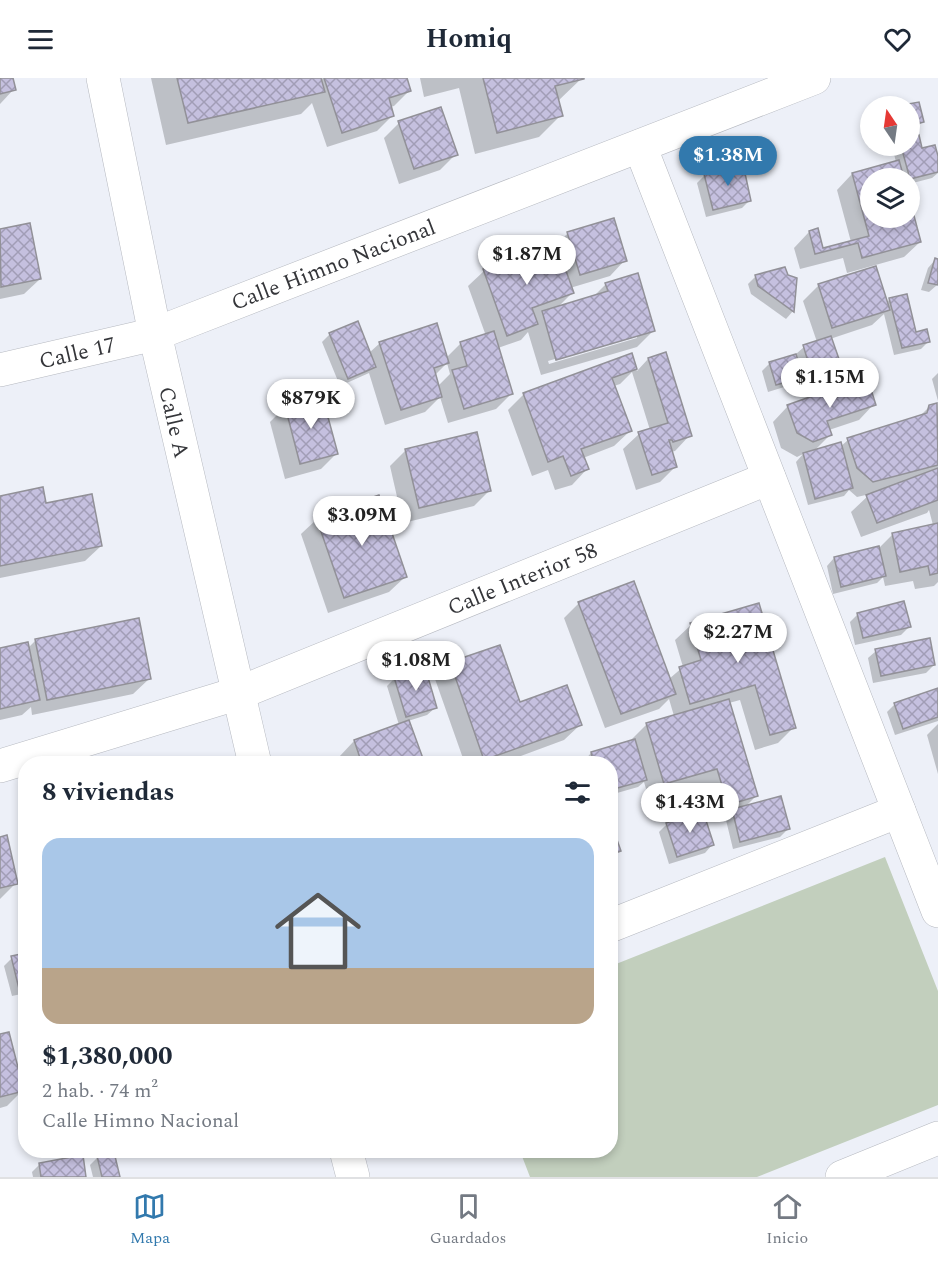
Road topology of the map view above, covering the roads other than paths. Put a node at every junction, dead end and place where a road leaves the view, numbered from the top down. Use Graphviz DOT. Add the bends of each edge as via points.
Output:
graph roads {
  1 [pos="103,78"];
  2 [pos="814,78"];
  3 [pos="640,146"];
  4 [pos="154,334"];
  5 [pos="0,370"];
  6 [pos="769,478"];
  7 [pos="239,693"];
  8 [pos="33,756"];
  9 [pos="253,756"];
  10 [pos="18,761"];
  11 [pos="0,766"];
  12 [pos="899,811"];
  13 [pos="938,911"];
  14 [pos="618,923"];
  15 [pos="938,1138"];
  16 [pos="348,1158"];
  17 [pos="352,1177"];
  18 [pos="842,1177"];
  1 -- 4 [label="street, Calle A"];
  2 -- 3 [label="street, Calle Himno Nacional"];
  3 -- 4 [label="street, Calle Himno Nacional"];
  3 -- 6 [label="street"];
  4 -- 5 [label="street, Calle 17"];
  4 -- 7 [label="street, Calle A"];
  6 -- 7 [label="street, Calle Interior 58"];
  6 -- 12 [label="street"];
  7 -- 8 [label="street, Calle Interior 58"];
  7 -- 9 [label="street, Calle A"];
  10 -- 11 [label="street, Calle Interior 58"];
  12 -- 13 [label="street"];
  12 -- 14 [label="street"];
  15 -- 18 [label="street"];
  16 -- 17 [label="street"];
}
